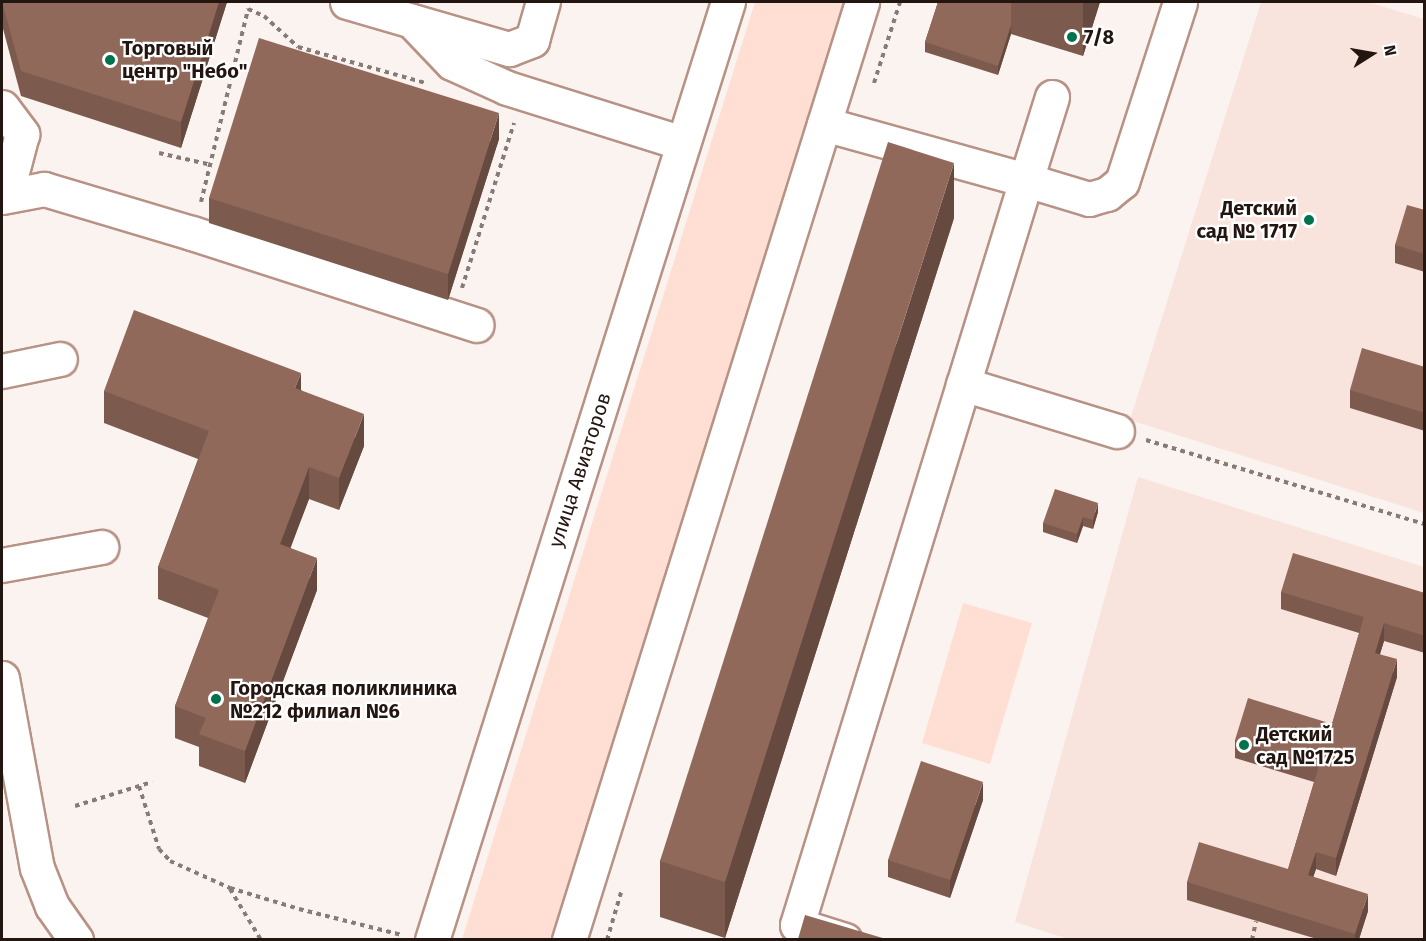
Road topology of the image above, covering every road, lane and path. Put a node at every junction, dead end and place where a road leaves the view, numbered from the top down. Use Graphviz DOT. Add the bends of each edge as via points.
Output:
graph roads {
  1 [pos="347,2"];
  2 [pos="543,2"];
  3 [pos="728,2"];
  4 [pos="862,2"];
  5 [pos="1180,2"];
  6 [pos="412,21"];
  7 [pos="421,82"];
  8 [pos="432,85"];
  9 [pos="418,92"];
  10 [pos="1052,97"];
  11 [pos="2,107"];
  12 [pos="514,122"];
  13 [pos="824,124"];
  14 [pos="683,143"];
  15 [pos="159,153"];
  16 [pos="212,165"];
  17 [pos="1026,180"];
  18 [pos="4,196"];
  19 [pos="192,233"];
  20 [pos="465,321"];
  21 [pos="60,359"];
  22 [pos="2,371"];
  23 [pos="963,384"];
  24 [pos="1117,431"];
  25 [pos="1425,524"];
  26 [pos="101,547"];
  27 [pos="2,565"];
  28 [pos="2,678"];
  29 [pos="7,744"];
  30 [pos="152,782"];
  31 [pos="139,786"];
  32 [pos="75,806"];
  33 [pos="230,888"];
  34 [pos="1256,921"];
  35 [pos="417,937"];
  36 [pos="73,939"];
  37 [pos="261,939"];
  38 [pos="569,939"];
  39 [pos="845,939"];
  40 [pos="1252,939"];
  1 -- 6 [label="street"];
  2 -- 6 [label="street" via="532,40 509,49"];
  3 -- 14 [label="street, улица Авиаторов"];
  4 -- 13 [label="street"];
  5 -- 17 [label="street" via="1122,182 1107,194 1089,199"];
  6 -- 14 [label="street" via="452,63 507,88"];
  7 -- 8 [label="path"];
  7 -- 9 [label="path"];
  7 -- 16 [label="path" via="298,47 264,16 248,9"];
  10 -- 17 [label="street"];
  11 -- 18 [label="street" via="22,134"];
  12 -- 20 [label="path"];
  13 -- 17 [label="street"];
  13 -- 38 [label="street"];
  14 -- 35 [label="street, улица Авиаторов"];
  15 -- 16 [label="path"];
  16 -- 19 [label="path"];
  17 -- 23 [label="street"];
  18 -- 19 [label="street" via="44,189"];
  19 -- 20 [label="street"];
  21 -- 22 [label="street"];
  23 -- 24 [label="street"];
  23 -- 39 [label="street" via="796,925"];
  24 -- 25 [label="path"];
  26 -- 27 [label="street"];
  28 -- 29 [label="street"];
  29 -- 36 [label="street" via="37,868 52,906"];
  30 -- 31 [label="path"];
  31 -- 32 [label="path"];
  31 -- 33 [label="path" via="159,849 170,861"];
  33 -- 35 [label="path"];
  33 -- 37 [label="path"];
  34 -- 40 [label="path"];
}
